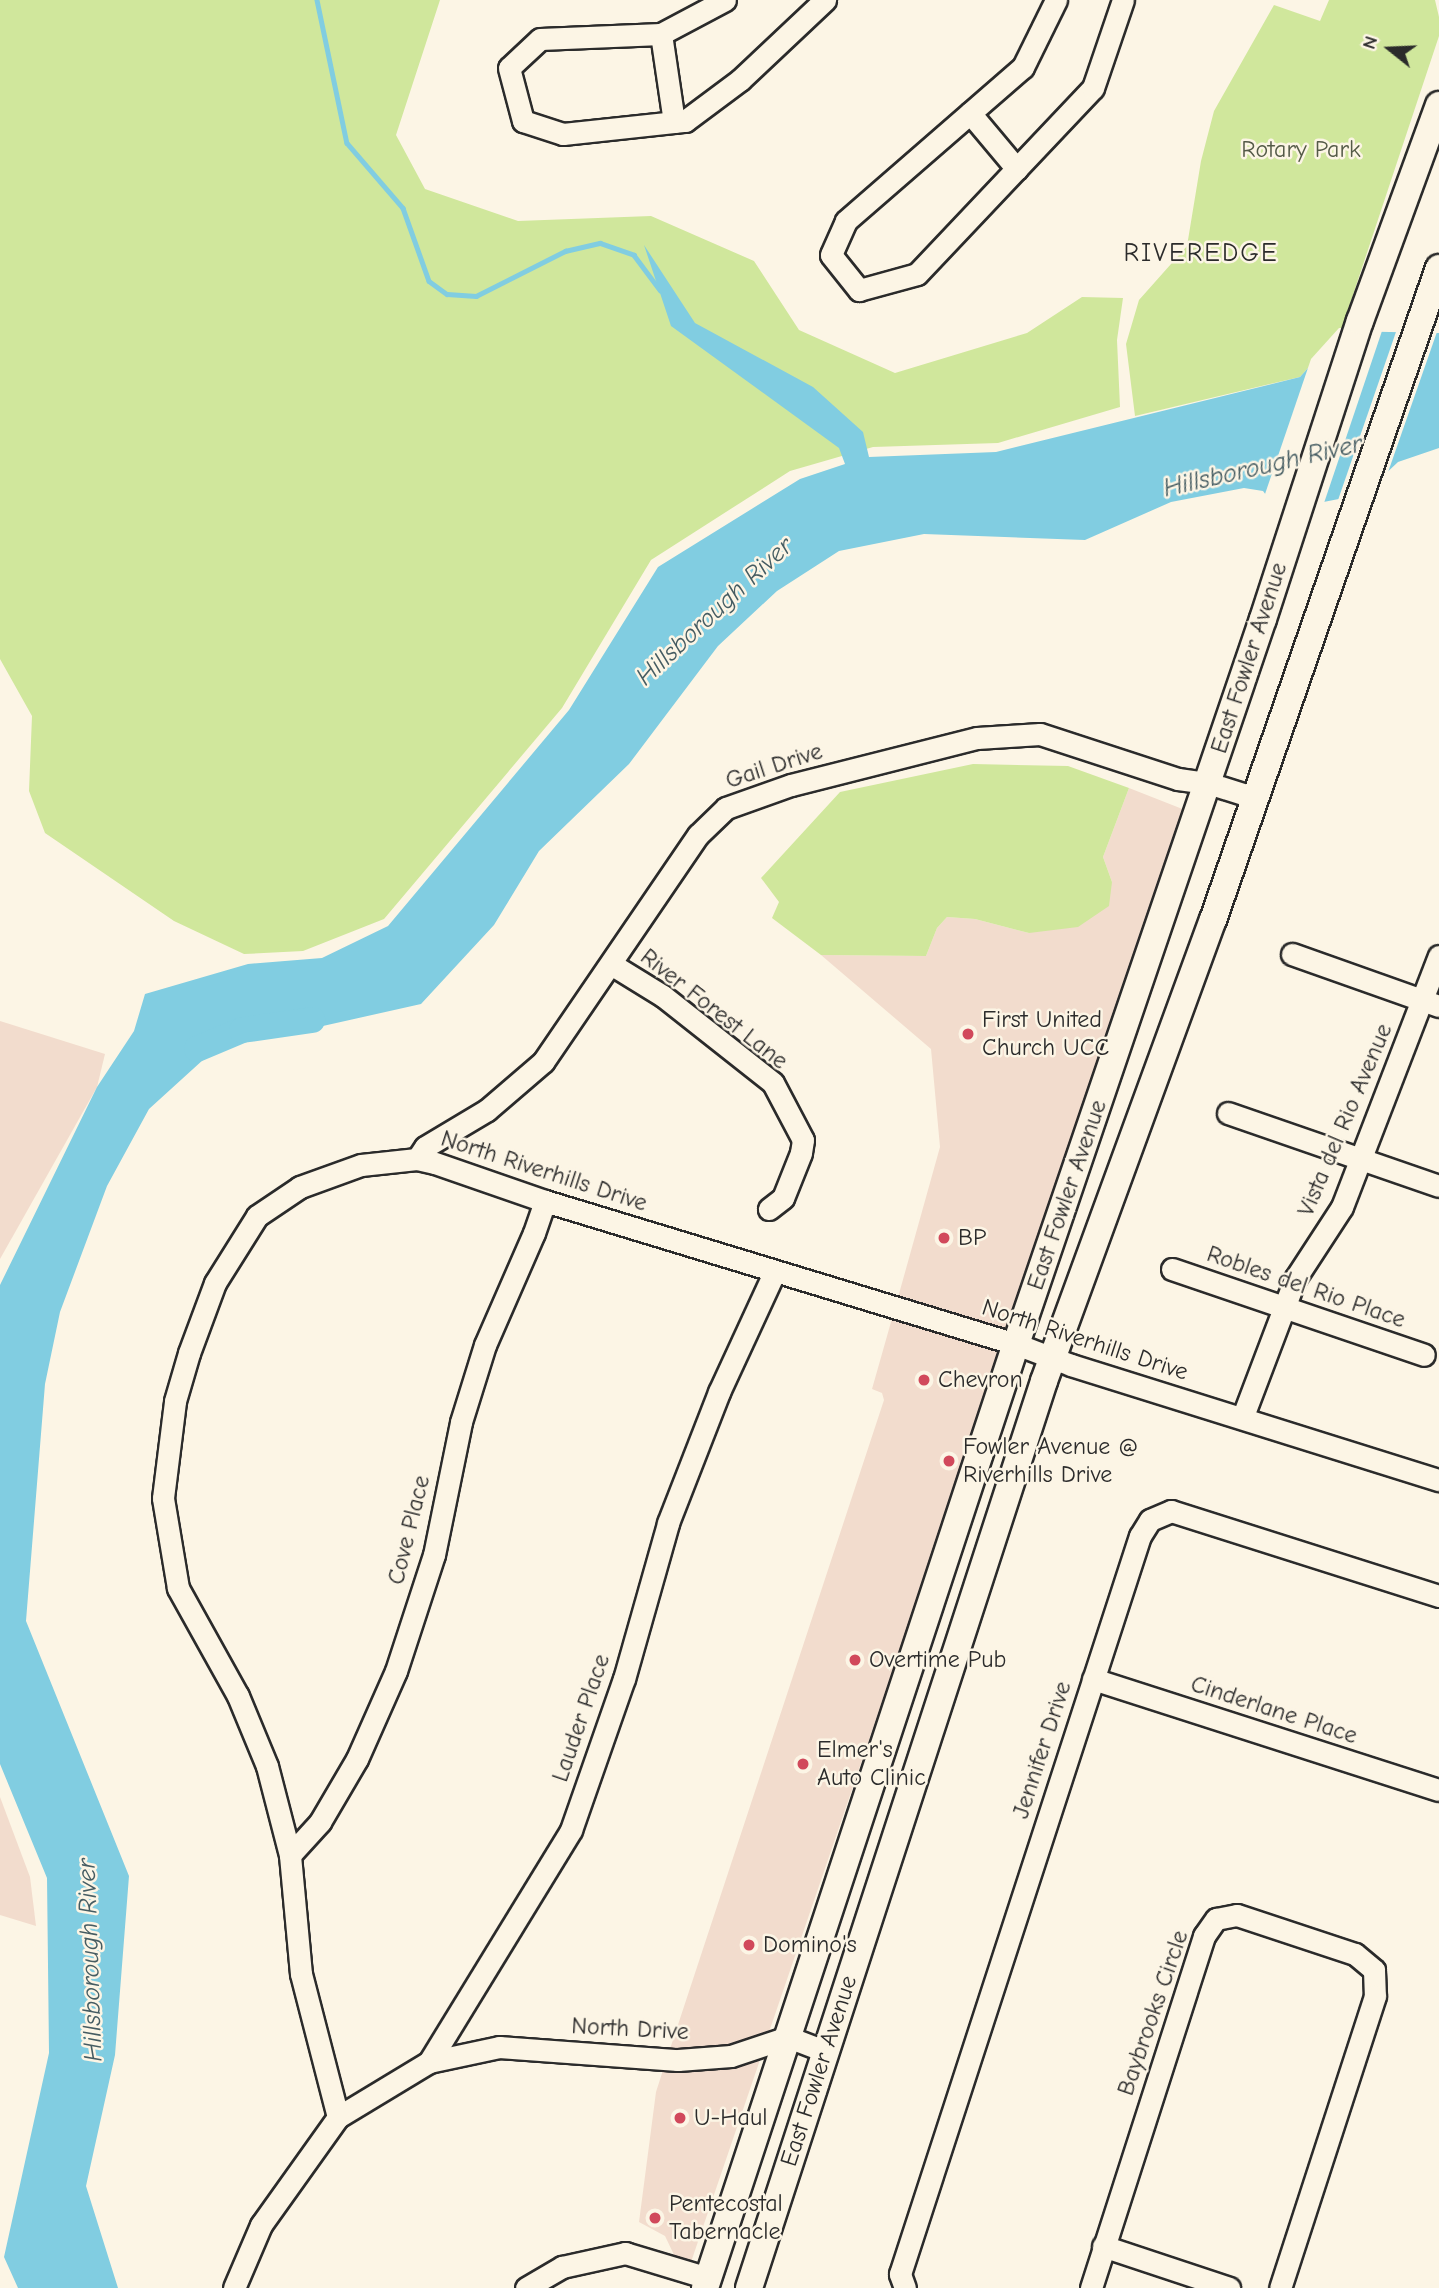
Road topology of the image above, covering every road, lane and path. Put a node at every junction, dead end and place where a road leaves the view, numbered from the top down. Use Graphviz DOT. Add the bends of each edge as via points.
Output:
graph roads {
  1 [pos="725,0"];
  2 [pos="825,0"];
  3 [pos="1056,0"];
  4 [pos="1123,0"];
  5 [pos="661,34"];
  6 [pos="1439,105"];
  7 [pos="970,113"];
  8 [pos="674,122"];
  9 [pos="1017,169"];
  10 [pos="1439,268"];
  11 [pos="1208,783"];
  12 [pos="1256,798"];
  13 [pos="1292,954"];
  14 [pos="1439,956"];
  15 [pos="611,964"];
  16 [pos="1431,1003"];
  17 [pos="1228,1113"];
  18 [pos="1361,1158"];
  19 [pos="417,1159"];
  20 [pos="1439,1186"];
  21 [pos="545,1201"];
  22 [pos="769,1209"];
  23 [pos="1172,1269"];
  24 [pos="775,1271"];
  25 [pos="1282,1307"];
  26 [pos="1016,1344"];
  27 [pos="1424,1355"];
  28 [pos="1052,1357"];
  29 [pos="1243,1416"];
  30 [pos="1439,1480"];
  31 [pos="1439,1597"];
  32 [pos="1093,1679"];
  33 [pos="1439,1790"];
  34 [pos="290,1855"];
  35 [pos="788,2037"];
  36 [pos="824,2051"];
  37 [pos="429,2062"];
  38 [pos="338,2117"];
  39 [pos="1103,2246"];
  40 [pos="707,2283"];
  41 [pos="234,2288"];
  42 [pos="526,2288"];
  43 [pos="749,2288"];
  44 [pos="905,2288"];
  45 [pos="1091,2288"];
  46 [pos="1228,2288"];
  47 [pos="1280,2288"];
  1 -- 5 [label="street"];
  2 -- 8 [label="street" via="740,80 685,121"];
  3 -- 7 [label="street" via="1023,67"];
  4 -- 9 [label="street" via="1093,88"];
  5 -- 8 [label="street"];
  5 -- 8 [label="street" via="540,39 509,68 523,121 563,134"];
  6 -- 11 [label="main road, East Fowler Avenue" via="1360,321"];
  7 -- 9 [label="street"];
  7 -- 9 [label="street" via="846,220 831,255 859,290 917,274"];
  10 -- 12 [label="main road, East Fowler Avenue"];
  11 -- 12 [label="street, Gail Drive"];
  11 -- 15 [label="street, Gail Drive" via="1178,779 1040,734 976,738 791,785 726,808 698,835"];
  11 -- 26 [label="main road, East Fowler Avenue"];
  12 -- 28 [label="main road, East Fowler Avenue"];
  13 -- 16 [label="street"];
  14 -- 16 [label="street, Vista del Rio Avenue"];
  15 -- 19 [label="street, Gail Drive" via="543,1062 487,1110 425,1146"];
  15 -- 22 [label="street, River Forest Lane" via="663,996 773,1083 803,1140 783,1198"];
  16 -- 18 [label="street, Vista del Rio Avenue"];
  17 -- 18 [label="street"];
  18 -- 20 [label="street"];
  18 -- 25 [label="street, Vista del Rio Avenue" via="1331,1228"];
  19 -- 21 [label="street, North Riverhills Drive"];
  19 -- 34 [label="street, North Riverhills Drive" via="361,1165 300,1187 257,1216 215,1283 175,1401 163,1498 178,1588 244,1708 267,1766"];
  21 -- 24 [label="street, North Riverhills Drive"];
  21 -- 34 [label="street, Cove Place" via="485,1345 460,1422 434,1555 396,1671 357,1759 320,1822"];
  23 -- 25 [label="street, Robles del Rio Place"];
  24 -- 26 [label="street, North Riverhills Drive"];
  24 -- 37 [label="street, Lauder Place" via="719,1392 668,1523 624,1679 571,1830"];
  25 -- 27 [label="street, Robles del Rio Place"];
  25 -- 29 [label="street, Vista del Rio Avenue"];
  26 -- 28 [label="street, North Riverhills Drive"];
  26 -- 35 [label="main road, East Fowler Avenue"];
  28 -- 29 [label="street, North Riverhills Drive"];
  28 -- 36 [label="main road, East Fowler Avenue"];
  29 -- 30 [label="street, North Riverhills Drive"];
  31 -- 32 [label="street, Jennifer Drive" via="1171,1511 1150,1520 1140,1536"];
  32 -- 33 [label="street, Cinderlane Place"];
  32 -- 44 [label="street, Jennifer Drive" via="900,2274"];
  34 -- 38 [label="street, North Riverhills Drive" via="301,1974"];
  35 -- 36 [label="street"];
  35 -- 37 [label="street, North Drive" via="731,2056 678,2060 499,2047"];
  35 -- 40 [label="main road, East Fowler Avenue"];
  36 -- 43 [label="main road, East Fowler Avenue"];
  37 -- 38 [label="street, Lauder Place"];
  38 -- 41 [label="street" via="261,2225"];
  39 -- 45 [label="street"];
  39 -- 46 [label="street"];
  39 -- 47 [label="street, Baybrooks Circle" via="1204,1936 1216,1919 1237,1915 1355,1954 1374,1970 1375,1996"];
  40 -- 42 [label="street" via="625,2253 562,2267"];
}
